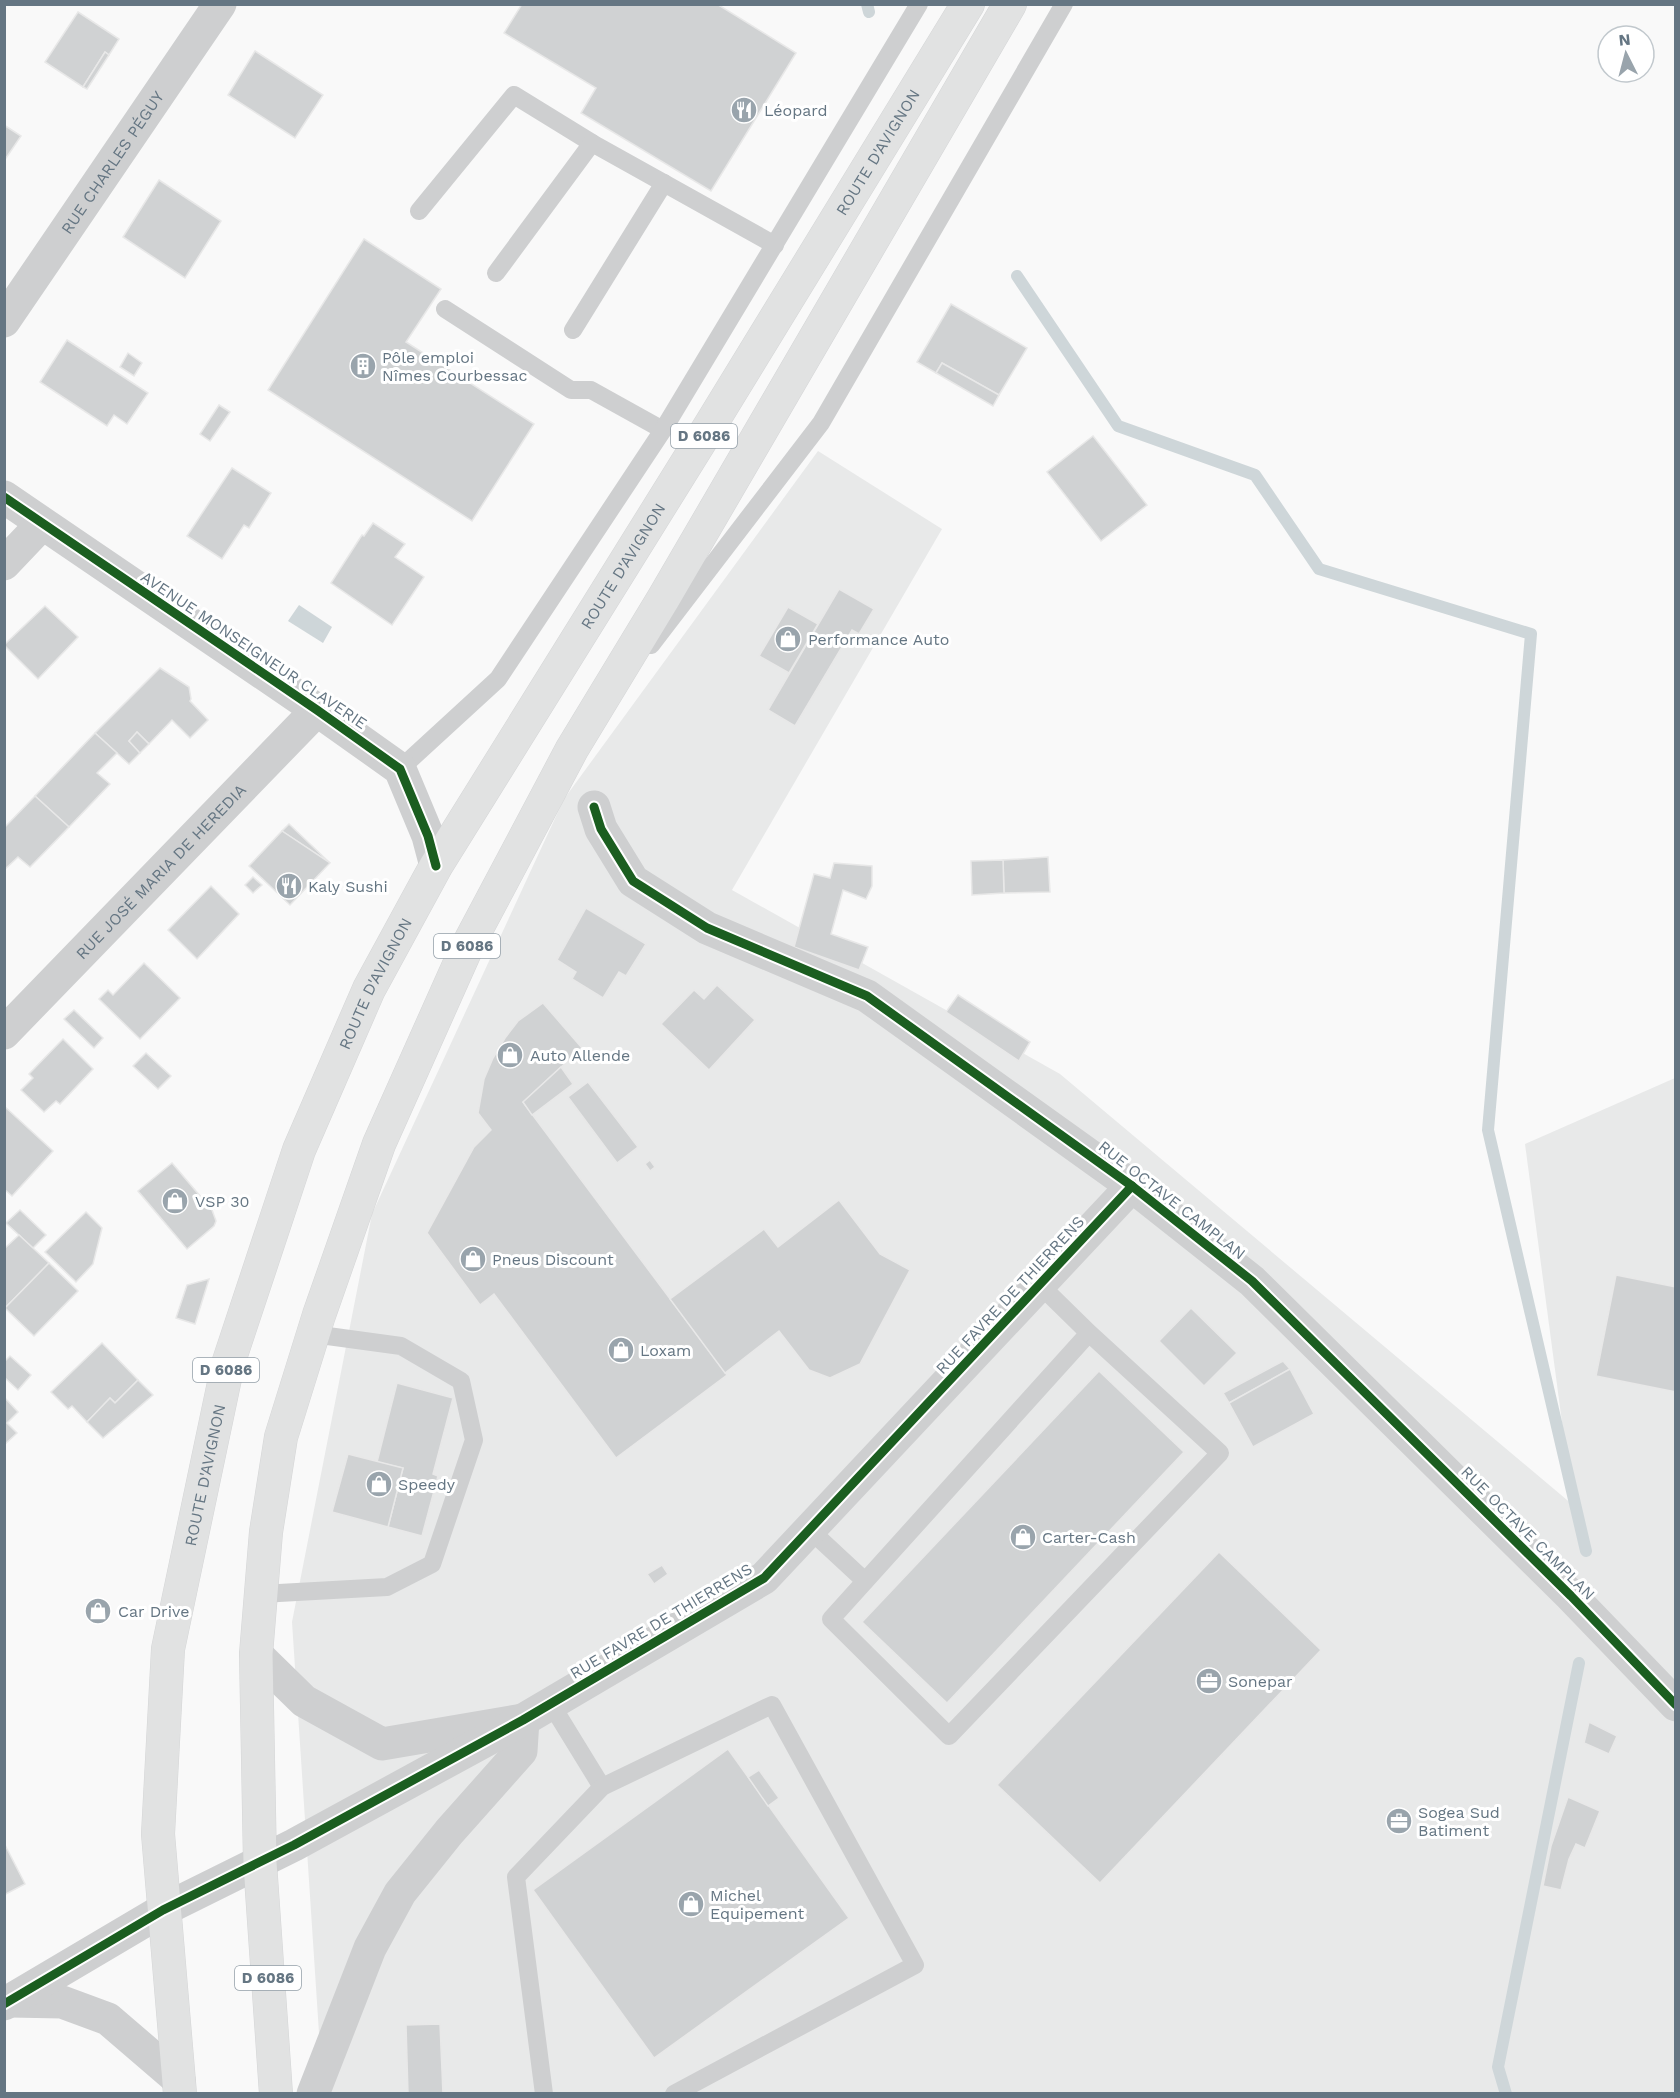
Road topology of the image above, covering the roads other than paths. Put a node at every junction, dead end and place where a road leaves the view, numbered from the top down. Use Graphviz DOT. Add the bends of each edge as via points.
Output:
graph roads {
  1 [pos="220,4"];
  2 [pos="919,4"];
  3 [pos="968,4"];
  4 [pos="1010,4"];
  5 [pos="1064,4"];
  6 [pos="592,143"];
  7 [pos="664,183"];
  8 [pos="419,211"];
  9 [pos="775,245"];
  10 [pos="495,273"];
  11 [pos="445,309"];
  12 [pos="4,321"];
  13 [pos="573,330"];
  14 [pos="663,430"];
  15 [pos="4,497"];
  16 [pos="42,524"];
  17 [pos="4,564"];
  18 [pos="317,710"];
  19 [pos="572,749"];
  20 [pos="400,769"];
  21 [pos="594,807"];
  22 [pos="436,866"];
  23 [pos="4,1033"];
  24 [pos="1132,1186"];
  25 [pos="1040,1285"];
  26 [pos="1089,1333"];
  27 [pos="313,1334"];
  28 [pos="810,1530"];
  29 [pos="865,1581"];
  30 [pos="261,1594"];
  31 [pos="256,1654"];
  32 [pos="1676,1705"];
  33 [pos="537,1712"];
  34 [pos="602,1787"];
  35 [pos="260,1863"];
  36 [pos="163,1910"];
  37 [pos="7,2003"];
  38 [pos="179,2087"];
  39 [pos="276,2094"];
  40 [pos="313,2094"];
  41 [pos="544,2094"];
  42 [pos="674,2094"];
  1 -- 12 [label="street, RUE CHARLES PÉGUY"];
  2 -- 9 [label="lane"];
  3 -- 22 [label="main road, ROUTE D'AVIGNON / D 6086"];
  4 -- 19 [label="main road, D 6086"];
  5 -- 19 [label="lane" via="821,423"];
  6 -- 7 [label="lane"];
  6 -- 8 [label="lane" via="514,95"];
  6 -- 10 [label="lane"];
  7 -- 9 [label="lane"];
  7 -- 13 [label="lane"];
  9 -- 14 [label="lane"];
  11 -- 14 [label="lane" via="571,390 591,390"];
  14 -- 20 [label="lane" via="498,679"];
  15 -- 16 [label="street, AVENUE MONSEIGNEUR CLAVERIE"];
  16 -- 17 [label="street"];
  16 -- 18 [label="street, AVENUE MONSEIGNEUR CLAVERIE"];
  18 -- 20 [label="street, AVENUE MONSEIGNEUR CLAVERIE"];
  18 -- 23 [label="street, RUE JOSÉ MARIA DE HEREDIA"];
  19 -- 27 [label="main road, D 6086" via="467,947 384,1133"];
  20 -- 22 [label="street"];
  21 -- 24 [label="street, RUE OCTAVE CAMPLAN" via="601,829 633,880 707,928 867,996"];
  22 -- 36 [label="main road, ROUTE D'AVIGNON / D 6086" via="369,989 299,1150 228,1364 168,1649 158,1834"];
  24 -- 25 [label="street, RUE FAVRE DE THIERRENS"];
  24 -- 32 [label="street, RUE OCTAVE CAMPLAN" via="1252,1281"];
  25 -- 26 [label="lane"];
  25 -- 28 [label="street, RUE FAVRE DE THIERRENS"];
  26 -- 29 [label="lane"];
  26 -- 29 [label="lane" via="1220,1453 949,1736 831,1619"];
  27 -- 30 [label="main road, D 6086" via="281,1437"];
  27 -- 30 [label="lane" via="401,1346 461,1381 474,1440 432,1564 387,1587"];
  28 -- 29 [label="lane"];
  28 -- 33 [label="street, RUE FAVRE DE THIERRENS" via="764,1578"];
  30 -- 31 [label="main road, D 6086"];
  31 -- 33 [label="street, RUE FAVRE DE THIERRENS" via="304,1701 382,1744"];
  31 -- 35 [label="main road, D 6086"];
  33 -- 34 [label="lane"];
  33 -- 35 [label="street, RUE FAVRE DE THIERRENS"];
  33 -- 40 [label="street" via="521,1751 400,1893 370,1948"];
  34 -- 41 [label="lane" via="516,1877"];
  34 -- 42 [label="lane" via="772,1705 915,1965"];
  35 -- 36 [label="street, RUE FAVRE DE THIERRENS"];
  35 -- 39 [label="main road, D 6086"];
  36 -- 37 [label="street, RUE FAVRE DE THIERRENS"];
  36 -- 38 [label="main road, ROUTE D'AVIGNON / D 6086"];
  37 -- 38 [label="street" via="62,2002 108,2019"];
}
